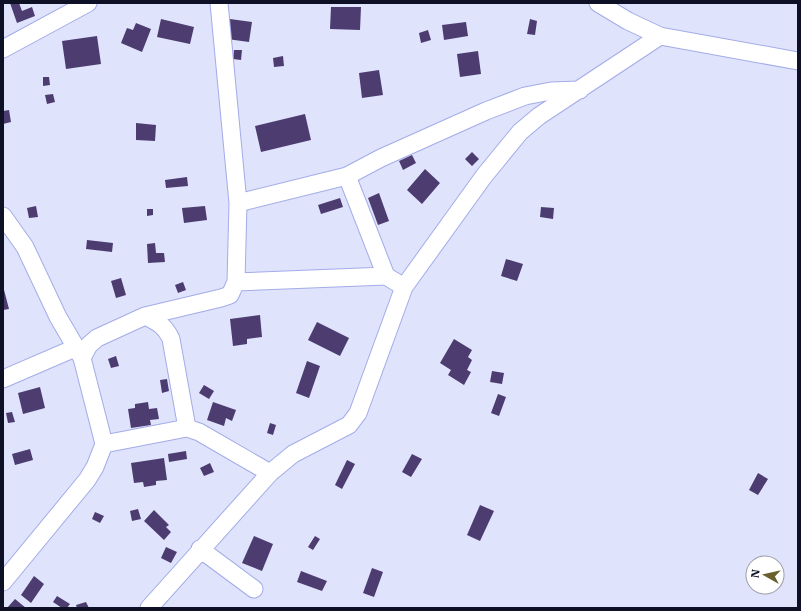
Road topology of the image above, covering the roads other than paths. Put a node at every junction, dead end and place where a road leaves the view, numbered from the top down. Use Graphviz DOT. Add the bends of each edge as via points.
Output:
graph roads {
  1 [pos="88,3"];
  2 [pos="219,3"];
  3 [pos="605,5"];
  4 [pos="660,36"];
  5 [pos="3,49"];
  6 [pos="798,61"];
  7 [pos="580,90"];
  8 [pos="348,176"];
  9 [pos="238,203"];
  10 [pos="3,216"];
  11 [pos="386,276"];
  12 [pos="236,282"];
  13 [pos="404,287"];
  14 [pos="145,316"];
  15 [pos="79,353"];
  16 [pos="3,379"];
  17 [pos="187,428"];
  18 [pos="104,444"];
  19 [pos="270,473"];
  20 [pos="200,549"];
  21 [pos="3,582"];
  22 [pos="254,589"];
  23 [pos="149,608"];
  1 -- 5 [label="street"];
  2 -- 9 [label="street"];
  3 -- 4 [label="street"];
  4 -- 6 [label="street"];
  4 -- 7 [label="street"];
  7 -- 8 [label="street" via="551,91 525,96 381,158"];
  7 -- 13 [label="street" via="520,132 484,176"];
  8 -- 9 [label="street"];
  8 -- 11 [label="street"];
  9 -- 12 [label="street"];
  10 -- 15 [label="street" via="25,247"];
  11 -- 12 [label="street"];
  11 -- 13 [label="street"];
  12 -- 14 [label="street" via="230,295"];
  13 -- 19 [label="street" via="358,413 350,425 293,454"];
  14 -- 15 [label="street" via="97,338"];
  14 -- 17 [label="street" via="162,324 171,339"];
  15 -- 16 [label="street"];
  15 -- 18 [label="street"];
  17 -- 18 [label="street"];
  17 -- 19 [label="street" via="199,432"];
  18 -- 21 [label="street" via="96,467 87,480"];
  19 -- 20 [label="street"];
  20 -- 22 [label="street"];
  20 -- 23 [label="street"];
}
